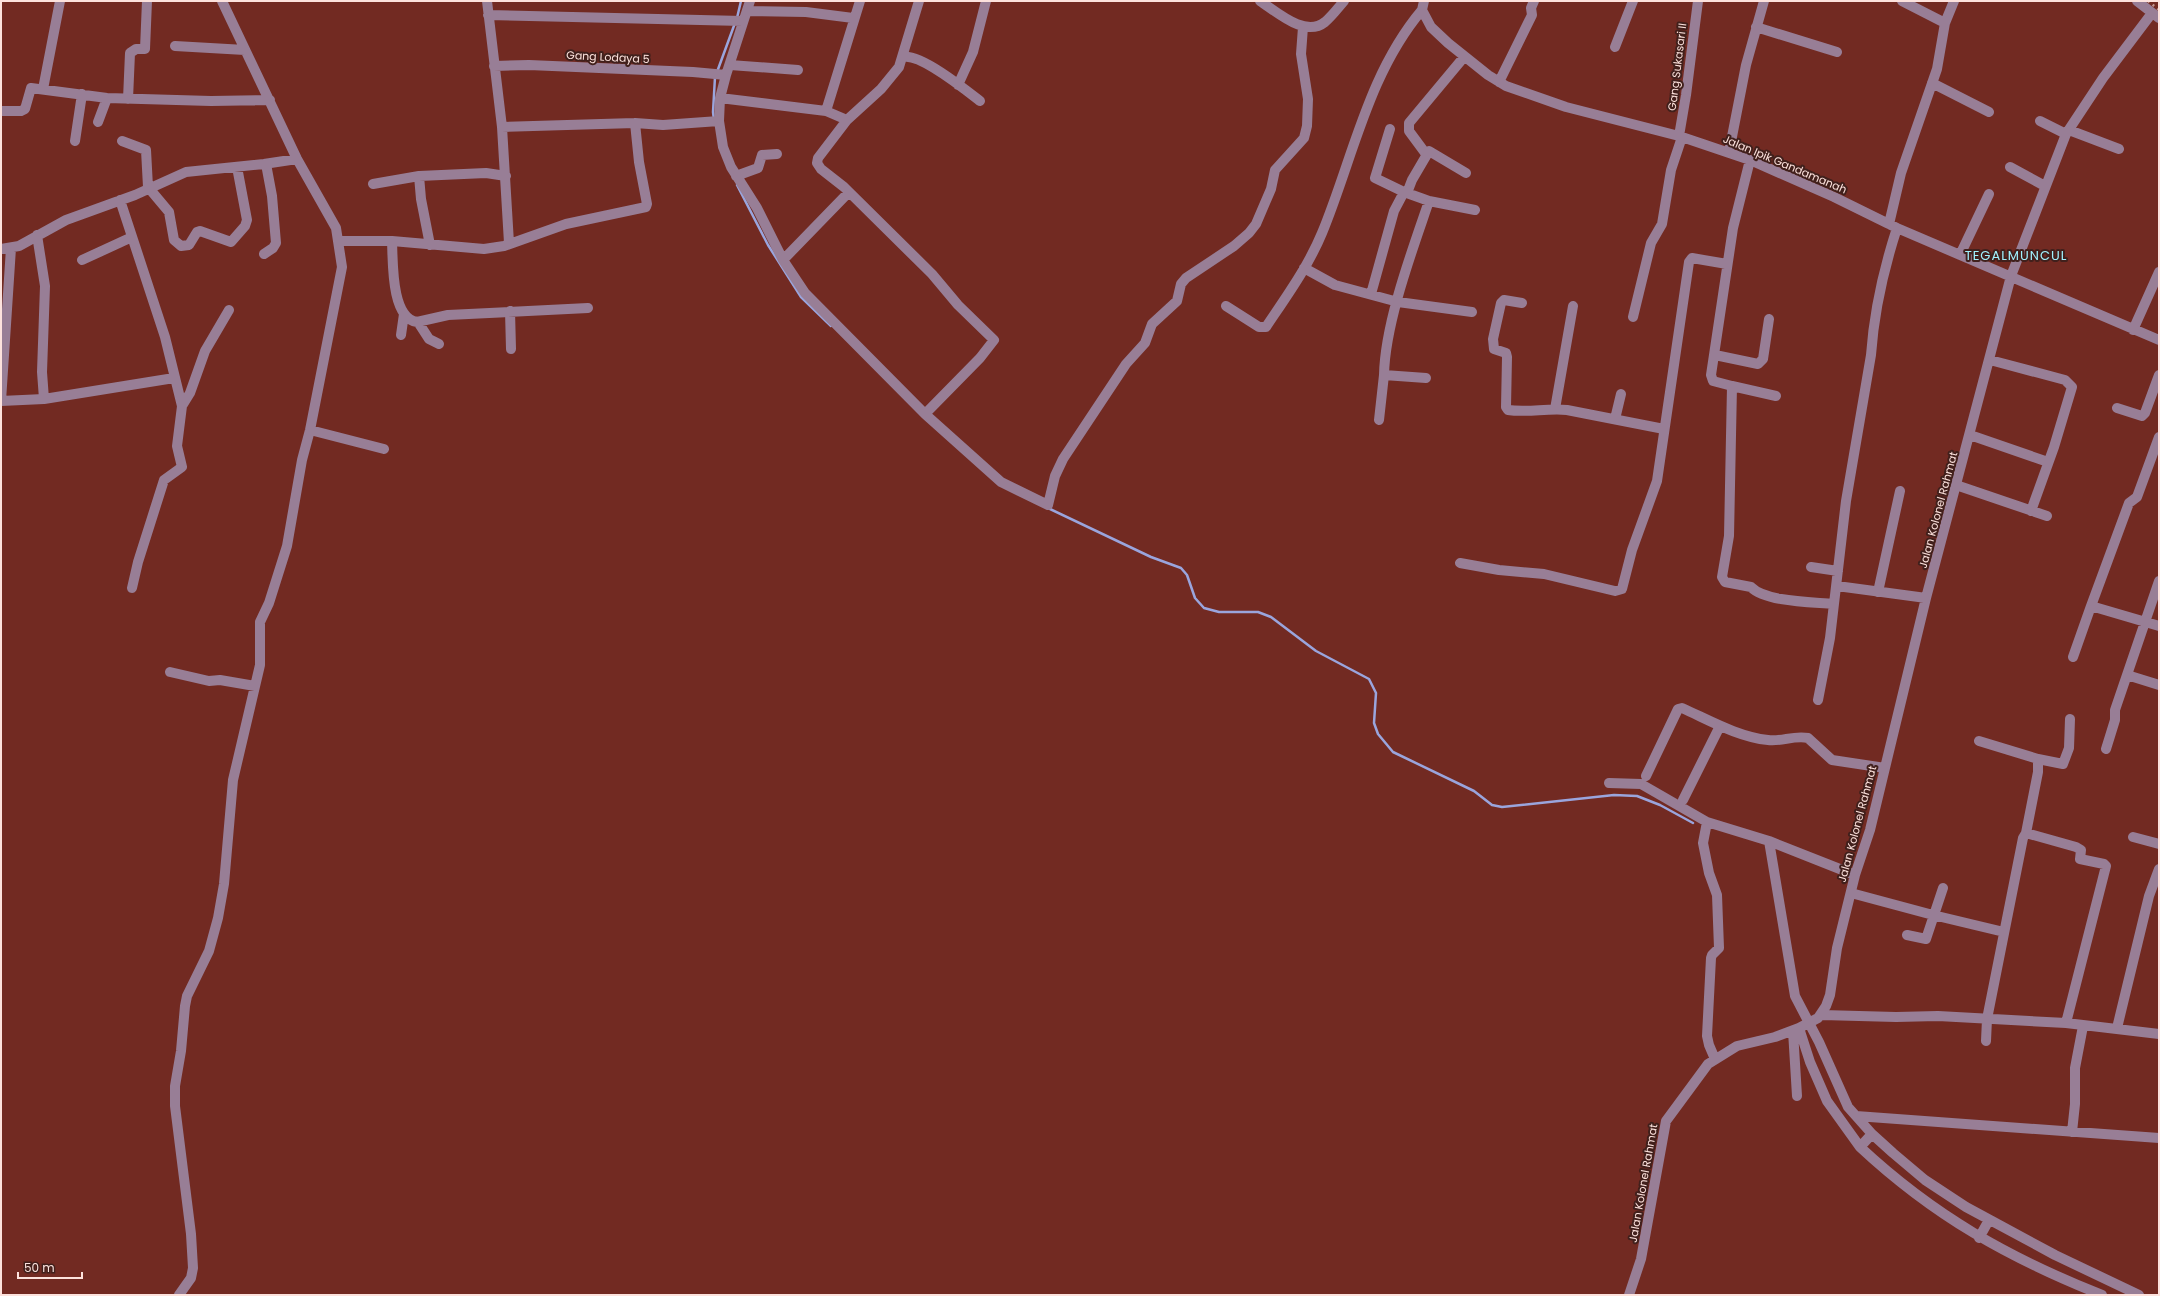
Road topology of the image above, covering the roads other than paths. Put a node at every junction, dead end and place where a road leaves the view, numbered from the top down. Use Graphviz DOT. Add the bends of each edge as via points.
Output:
graph roads {
  1 [pos="60,1"];
  2 [pos="146,1"];
  3 [pos="222,1"];
  4 [pos="487,1"];
  5 [pos="750,1"];
  6 [pos="806,1"];
  7 [pos="860,1"];
  8 [pos="919,1"];
  9 [pos="986,1"];
  10 [pos="1260,1"];
  11 [pos="1344,1"];
  12 [pos="1534,1"];
  13 [pos="1633,1"];
  14 [pos="1698,1"];
  15 [pos="1764,1"];
  16 [pos="1902,1"];
  17 [pos="1954,1"];
  18 [pos="2137,1"];
  19 [pos="1423,6"];
  20 [pos="746,11"];
  21 [pos="806,12"];
  22 [pos="488,15"];
  23 [pos="2156,15"];
  24 [pos="854,18"];
  25 [pos="738,21"];
  26 [pos="1945,23"];
  27 [pos="1303,27"];
  28 [pos="1756,27"];
  29 [pos="175,46"];
  30 [pos="1615,47"];
  31 [pos="245,50"];
  32 [pos="1837,52"];
  33 [pos="903,57"];
  34 [pos="1464,57"];
  35 [pos="730,65"];
  36 [pos="494,66"];
  37 [pos="798,70"];
  38 [pos="720,74"];
  39 [pos="1499,82"];
  40 [pos="1932,83"];
  41 [pos="958,85"];
  42 [pos="43,89"];
  43 [pos="82,94"];
  44 [pos="107,98"];
  45 [pos="720,98"];
  46 [pos="128,99"];
  47 [pos="270,100"];
  48 [pos="980,100"];
  49 [pos="1,111"];
  50 [pos="826,111"];
  51 [pos="1989,112"];
  52 [pos="847,120"];
  53 [pos="98,122"];
  54 [pos="717,122"];
  55 [pos="2040,122"];
  56 [pos="635,123"];
  57 [pos="502,126"];
  58 [pos="1390,129"];
  59 [pos="2068,132"];
  60 [pos="1680,137"];
  61 [pos="75,141"];
  62 [pos="122,141"];
  63 [pos="2119,149"];
  64 [pos="1729,152"];
  65 [pos="777,154"];
  66 [pos="1426,154"];
  67 [pos="297,159"];
  68 [pos="1750,160"];
  69 [pos="266,164"];
  70 [pos="237,167"];
  71 [pos="2010,167"];
  72 [pos="1466,173"];
  73 [pos="419,176"];
  74 [pos="506,176"];
  75 [pos="736,176"];
  76 [pos="373,184"];
  77 [pos="2045,186"];
  78 [pos="141,191"];
  79 [pos="849,192"];
  80 [pos="1406,192"];
  81 [pos="1989,194"];
  82 [pos="120,200"];
  83 [pos="1429,201"];
  84 [pos="1475,210"];
  85 [pos="1893,226"];
  86 [pos="37,235"];
  87 [pos="132,237"];
  88 [pos="339,241"];
  89 [pos="392,242"];
  90 [pos="509,243"];
  91 [pos="430,245"];
  92 [pos="6,249"];
  93 [pos="264,254"];
  94 [pos="1960,255"];
  95 [pos="82,260"];
  96 [pos="783,260"];
  97 [pos="1727,264"];
  98 [pos="1304,268"];
  99 [pos="2159,272"];
  100 [pos="2011,276"];
  101 [pos="1371,294"];
  102 [pos="1398,302"];
  103 [pos="1522,303"];
  104 [pos="1226,306"];
  105 [pos="1574,306"];
  106 [pos="588,308"];
  107 [pos="229,310"];
  108 [pos="510,312"];
  109 [pos="1472,312"];
  110 [pos="404,314"];
  111 [pos="1633,317"];
  112 [pos="1769,319"];
  113 [pos="418,322"];
  114 [pos="2133,330"];
  115 [pos="401,335"];
  116 [pos="2159,340"];
  117 [pos="439,344"];
  118 [pos="512,349"];
  119 [pos="1715,355"];
  120 [pos="1990,360"];
  121 [pos="1384,375"];
  122 [pos="2159,375"];
  123 [pos="174,378"];
  124 [pos="1426,378"];
  125 [pos="1732,386"];
  126 [pos="1621,394"];
  127 [pos="1776,396"];
  128 [pos="44,399"];
  129 [pos="1,401"];
  130 [pos="182,406"];
  131 [pos="2117,408"];
  132 [pos="1555,409"];
  133 [pos="925,414"];
  134 [pos="1615,419"];
  135 [pos="1379,420"];
  136 [pos="1664,429"];
  137 [pos="310,430"];
  138 [pos="1970,435"];
  139 [pos="2159,437"];
  140 [pos="384,449"];
  141 [pos="2048,462"];
  142 [pos="1956,486"];
  143 [pos="1900,491"];
  144 [pos="2031,511"];
  145 [pos="2047,516"];
  146 [pos="1460,563"];
  147 [pos="1811,567"];
  148 [pos="1838,571"];
  149 [pos="2159,581"];
  150 [pos="1837,586"];
  151 [pos="132,588"];
  152 [pos="1878,592"];
  153 [pos="1926,598"];
  154 [pos="1833,604"];
  155 [pos="2091,606"];
  156 [pos="2146,623"];
  157 [pos="2159,626"];
  158 [pos="2073,656"];
  159 [pos="170,672"];
  160 [pos="2127,675"];
  161 [pos="2159,685"];
  162 [pos="255,686"];
  163 [pos="1818,700"];
  164 [pos="2070,719"];
  165 [pos="1720,726"];
  166 [pos="1979,741"];
  167 [pos="2106,749"];
  168 [pos="2038,759"];
  169 [pos="1885,768"];
  170 [pos="1646,776"];
  171 [pos="1609,783"];
  172 [pos="1683,800"];
  173 [pos="1707,822"];
  174 [pos="2026,833"];
  175 [pos="2133,837"];
  176 [pos="1770,841"];
  177 [pos="2159,844"];
  178 [pos="2159,869"];
  179 [pos="1855,875"];
  180 [pos="1943,888"];
  181 [pos="1851,893"];
  182 [pos="1933,916"];
  183 [pos="2004,932"];
  184 [pos="1907,935"];
  185 [pos="1822,1015"];
  186 [pos="1987,1019"];
  187 [pos="2066,1023"];
  188 [pos="2083,1026"];
  189 [pos="1800,1027"];
  190 [pos="2118,1028"];
  191 [pos="2159,1034"];
  192 [pos="1986,1041"];
  193 [pos="1712,1053"];
  194 [pos="1797,1096"];
  195 [pos="1856,1116"];
  196 [pos="2072,1132"];
  197 [pos="2159,1138"];
  198 [pos="1866,1141"];
  199 [pos="1942,1203"];
  200 [pos="1984,1229"];
  201 [pos="180,1295"];
  202 [pos="1629,1295"];
  203 [pos="2102,1295"];
  204 [pos="2139,1295"];
  1 -- 42 [label="street"];
  2 -- 46 [label="street" via="145,49 136,49 130,53"];
  3 -- 31 [label="street"];
  4 -- 22 [label="street"];
  5 -- 20 [label="street"];
  6 -- 21 [label="street"];
  7 -- 24 [label="street"];
  8 -- 33 [label="street"];
  9 -- 41 [label="street" via="972,52"];
  10 -- 27 [label="street"];
  11 -- 27 [label="street" via="1324,23"];
  12 -- 39 [label="street" via="1532,15"];
  13 -- 30 [label="street"];
  14 -- 60 [label="street, Gang Sukasari II"];
  15 -- 28 [label="street"];
  16 -- 26 [label="street"];
  17 -- 26 [label="street"];
  18 -- 23 [label="street"];
  19 -- 34 [label="street, Jalan Ipik Gandamanah" via="1431,27"];
  19 -- 98 [label="street" via="1398,42 1368,105 1322,234"];
  20 -- 21 [label="street"];
  20 -- 25 [label="street"];
  21 -- 24 [label="street"];
  22 -- 25 [label="street"];
  22 -- 36 [label="street"];
  23 -- 59 [label="street, Jalan Kolonel Rahmat" via="2103,78"];
  24 -- 50 [label="street"];
  25 -- 35 [label="street"];
  26 -- 40 [label="street"];
  27 -- 133 [label="street" via="1302,54 1308,99 1304,138 1275,170 1256,224 1249,233 1186,278 1181,284 1177,301 1152,324 1145,343 1126,364 1063,459 1055,476 1048,505 1001,482"];
  28 -- 32 [label="street"];
  28 -- 64 [label="street"];
  29 -- 31 [label="street"];
  31 -- 47 [label="street"];
  33 -- 41 [label="street" via="915,58"];
  33 -- 52 [label="street" via="899,67 881,90"];
  34 -- 39 [label="street, Jalan Ipik Gandamanah"];
  34 -- 66 [label="street" via="1409,123 1409,131"];
  35 -- 37 [label="street"];
  35 -- 38 [label="street"];
  36 -- 38 [label="street, Gang Lodaya 5" via="529,65"];
  36 -- 57 [label="street"];
  38 -- 45 [label="street"];
  39 -- 60 [label="street, Jalan Ipik Gandamanah" via="1523,94"];
  40 -- 51 [label="street"];
  40 -- 85 [label="street" via="1901,173"];
  41 -- 48 [label="street"];
  42 -- 43 [label="street"];
  42 -- 49 [label="street" via="31,88 25,109"];
  43 -- 44 [label="street"];
  43 -- 61 [label="street"];
  44 -- 46 [label="street"];
  44 -- 53 [label="street"];
  45 -- 50 [label="street"];
  45 -- 54 [label="street"];
  46 -- 47 [label="street"];
  47 -- 67 [label="street"];
  50 -- 52 [label="street"];
  52 -- 79 [label="street" via="818,158 817,163 820,169"];
  54 -- 56 [label="street" via="663,125"];
  54 -- 75 [label="street" via="723,147"];
  55 -- 59 [label="street"];
  56 -- 57 [label="street"];
  56 -- 90 [label="street" via="646,206 566,224"];
  57 -- 74 [label="street"];
  58 -- 80 [label="street" via="1374,176"];
  59 -- 63 [label="street"];
  59 -- 77 [label="street, Jalan Kolonel Rahmat"];
  60 -- 64 [label="street, Jalan Ipik Gandamanah"];
  60 -- 111 [label="street, Gang Sukasari II" via="1671,170 1662,224 1651,243"];
  62 -- 78 [label="street" via="146,150"];
  64 -- 68 [label="street, Jalan Ipik Gandamanah"];
  65 -- 75 [label="street" via="762,155 758,168"];
  66 -- 72 [label="street" via="1430,151"];
  66 -- 80 [label="street"];
  67 -- 69 [label="street"];
  67 -- 88 [label="street" via="336,228"];
  68 -- 85 [label="street, Jalan Ipik Gandamanah"];
  68 -- 97 [label="street"];
  69 -- 70 [label="street"];
  69 -- 93 [label="street" via="276,243"];
  70 -- 78 [label="street" via="186,172"];
  70 -- 78 [label="street" via="247,220 231,242 200,231 189,245 179,245 171,232 169,212"];
  71 -- 77 [label="street"];
  73 -- 74 [label="street" via="486,173"];
  73 -- 76 [label="street"];
  73 -- 91 [label="street"];
  74 -- 90 [label="street"];
  75 -- 96 [label="street" via="757,208"];
  77 -- 100 [label="street, Jalan Kolonel Rahmat"];
  78 -- 82 [label="street"];
  79 -- 96 [label="street"];
  79 -- 133 [label="street" via="994,340 980,358"];
  80 -- 83 [label="street"];
  80 -- 101 [label="street" via="1394,211"];
  81 -- 94 [label="street"];
  82 -- 86 [label="street" via="66,220"];
  82 -- 87 [label="street"];
  83 -- 84 [label="street"];
  83 -- 102 [label="street"];
  85 -- 94 [label="street, Jalan Ipik Gandamanah"];
  85 -- 148 [label="street" via="1872,334 1871,355 1846,501"];
  86 -- 92 [label="street" via="19,246"];
  86 -- 128 [label="street" via="45,286 42,372"];
  87 -- 95 [label="street"];
  87 -- 123 [label="street" via="165,338"];
  88 -- 89 [label="street"];
  88 -- 137 [label="street" via="342,267"];
  89 -- 91 [label="street"];
  89 -- 110 [label="street" via="394,289"];
  90 -- 91 [label="street" via="478,249"];
  92 -- 129 [label="street"];
  94 -- 100 [label="street, Jalan Ipik Gandamanah"];
  96 -- 133 [label="street" via="810,298"];
  97 -- 119 [label="street"];
  97 -- 136 [label="street" via="1692,258 1689,262"];
  98 -- 101 [label="street" via="1335,286"];
  98 -- 104 [label="street" via="1266,327 1259,327"];
  99 -- 114 [label="street"];
  100 -- 114 [label="street, Jalan Ipik Gandamanah"];
  100 -- 120 [label="street, Jalan Kolonel Rahmat"];
  101 -- 102 [label="street"];
  102 -- 109 [label="street"];
  102 -- 121 [label="street" via="1388,341"];
  103 -- 132 [label="street" via="1504,300 1493,339 1494,350 1506,353 1507,357 1506,407 1509,410 1526,412"];
  105 -- 132 [label="street"];
  106 -- 108 [label="street"];
  107 -- 130 [label="street" via="205,351 190,393"];
  108 -- 113 [label="street" via="448,315"];
  108 -- 118 [label="street"];
  110 -- 113 [label="street" via="412,321"];
  110 -- 115 [label="street"];
  112 -- 119 [label="street" via="1763,359 1758,364"];
  113 -- 117 [label="street" via="429,339"];
  114 -- 116 [label="street, Jalan Ipik Gandamanah"];
  119 -- 125 [label="street" via="1712,380"];
  120 -- 138 [label="street, Jalan Kolonel Rahmat"];
  120 -- 141 [label="street" via="2070,383 2070,395"];
  121 -- 124 [label="street"];
  121 -- 135 [label="street"];
  122 -- 131 [label="street" via="2142,416"];
  123 -- 128 [label="street"];
  123 -- 130 [label="street"];
  125 -- 127 [label="street"];
  125 -- 154 [label="street" via="1729,536 1723,581 1752,587 1767,596"];
  126 -- 134 [label="street"];
  128 -- 129 [label="street"];
  130 -- 151 [label="street" via="177,446 182,467 164,480"];
  132 -- 134 [label="street"];
  134 -- 136 [label="street"];
  136 -- 146 [label="street" via="1656,481 1632,550 1624,586 1620,591 1544,574"];
  137 -- 140 [label="street"];
  137 -- 162 [label="street" via="282,566 260,622 258,632 261,654"];
  138 -- 141 [label="street"];
  138 -- 142 [label="street, Jalan Kolonel Rahmat"];
  139 -- 155 [label="street" via="2137,497 2130,503"];
  141 -- 144 [label="street"];
  142 -- 144 [label="street"];
  142 -- 153 [label="street, Jalan Kolonel Rahmat"];
  143 -- 152 [label="street"];
  144 -- 145 [label="street"];
  147 -- 148 [label="street"];
  148 -- 150 [label="street"];
  149 -- 156 [label="street"];
  150 -- 152 [label="street"];
  150 -- 154 [label="street"];
  152 -- 153 [label="street"];
  153 -- 169 [label="street, Jalan Kolonel Rahmat"];
  154 -- 163 [label="street" via="1830,638"];
  155 -- 156 [label="street"];
  155 -- 158 [label="street"];
  156 -- 157 [label="street"];
  156 -- 160 [label="street"];
  159 -- 162 [label="street" via="209,681 220,680"];
  160 -- 161 [label="street"];
  160 -- 167 [label="street"];
  162 -- 201 [label="street" via="233,780 224,884 218,918 209,951 187,996 175,1086 176,1118 193,1268 191,1278"];
  164 -- 168 [label="street" via="2068,748 2063,764"];
  165 -- 169 [label="street" via="1768,740 1808,738 1832,760"];
  165 -- 170 [label="street" via="1682,708 1678,709"];
  165 -- 172 [label="street"];
  166 -- 168 [label="street"];
  168 -- 174 [label="street" via="2038,772"];
  169 -- 179 [label="street, Jalan Kolonel Rahmat" via="1870,830"];
  171 -- 173 [label="street" via="1641,784"];
  173 -- 176 [label="street"];
  173 -- 193 [label="street" via="1703,843 1709,873 1717,895 1719,948 1710,958 1707,1036"];
  174 -- 183 [label="street"];
  174 -- 187 [label="street" via="2076,847 2081,850 2080,859 2106,866"];
  175 -- 177 [label="street"];
  176 -- 179 [label="street"];
  176 -- 189 [label="street"];
  178 -- 190 [label="street" via="2149,896"];
  179 -- 181 [label="street, Jalan Kolonel Rahmat"];
  180 -- 182 [label="street"];
  181 -- 182 [label="street"];
  181 -- 185 [label="street, Jalan Kolonel Rahmat" via="1837,948 1830,995"];
  182 -- 183 [label="street"];
  182 -- 184 [label="street" via="1926,939"];
  183 -- 186 [label="street"];
  185 -- 186 [label="street"];
  185 -- 189 [label="street, Jalan Kolonel Rahmat"];
  186 -- 187 [label="street"];
  186 -- 192 [label="street"];
  187 -- 188 [label="street"];
  188 -- 190 [label="street"];
  188 -- 196 [label="street" via="2075,1068 2076,1104"];
  189 -- 193 [label="street, Jalan Kolonel Rahmat"];
  189 -- 194 [label="street"];
  189 -- 195 [label="street" via="1819,1042 1848,1107"];
  189 -- 198 [label="street" via="1810,1062 1827,1101"];
  190 -- 191 [label="street"];
  193 -- 202 [label="street, Jalan Kolonel Rahmat" via="1708,1064 1666,1121 1641,1259"];
  195 -- 196 [label="street"];
  195 -- 198 [label="street"];
  196 -- 197 [label="street"];
  198 -- 199 [label="street" via="1925,1180"];
  198 -- 199 [label="street" via="1912,1191"];
  199 -- 200 [label="street"];
  199 -- 200 [label="street"];
  200 -- 203 [label="street" via="2065,1280"];
  200 -- 204 [label="street" via="2055,1255"];
}
